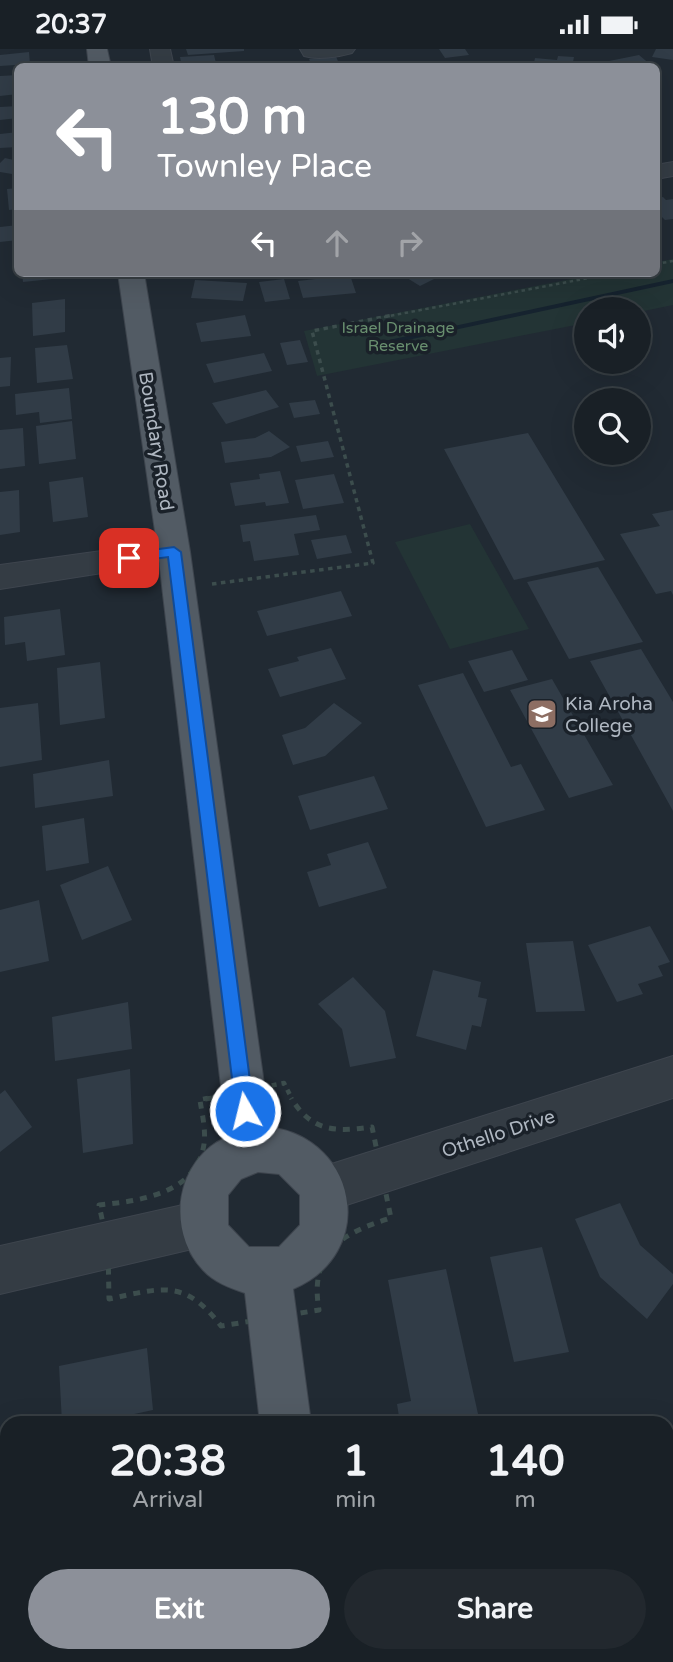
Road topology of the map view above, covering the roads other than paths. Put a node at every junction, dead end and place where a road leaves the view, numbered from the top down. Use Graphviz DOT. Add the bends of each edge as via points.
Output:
graph roads {
  1 [pos="310,49"];
  2 [pos="345,49"];
  3 [pos="132,277"];
  4 [pos="174,552"];
  5 [pos="0,577"];
  6 [pos="673,1077"];
  7 [pos="251,1150"];
  8 [pos="322,1190"];
  9 [pos="205,1223"];
  10 [pos="0,1270"];
  11 [pos="267,1274"];
  12 [pos="285,1416"];
  1 -- 2 [label="street"];
  3 -- 4 [label="main road, Boundary Road"];
  4 -- 5 [label="street"];
  4 -- 7 [label="main road, Boundary Road"];
  6 -- 8 [label="street, Othello Drive"];
  7 -- 8 [label="main road" via="269,1148 293,1156 314,1173"];
  7 -- 9 [label="main road" via="218,1172 208,1190"];
  8 -- 11 [label="main road" via="326,1208 315,1245 286,1270"];
  9 -- 10 [label="street"];
  9 -- 11 [label="main road" via="214,1249 228,1264"];
  11 -- 12 [label="main road"];
}
